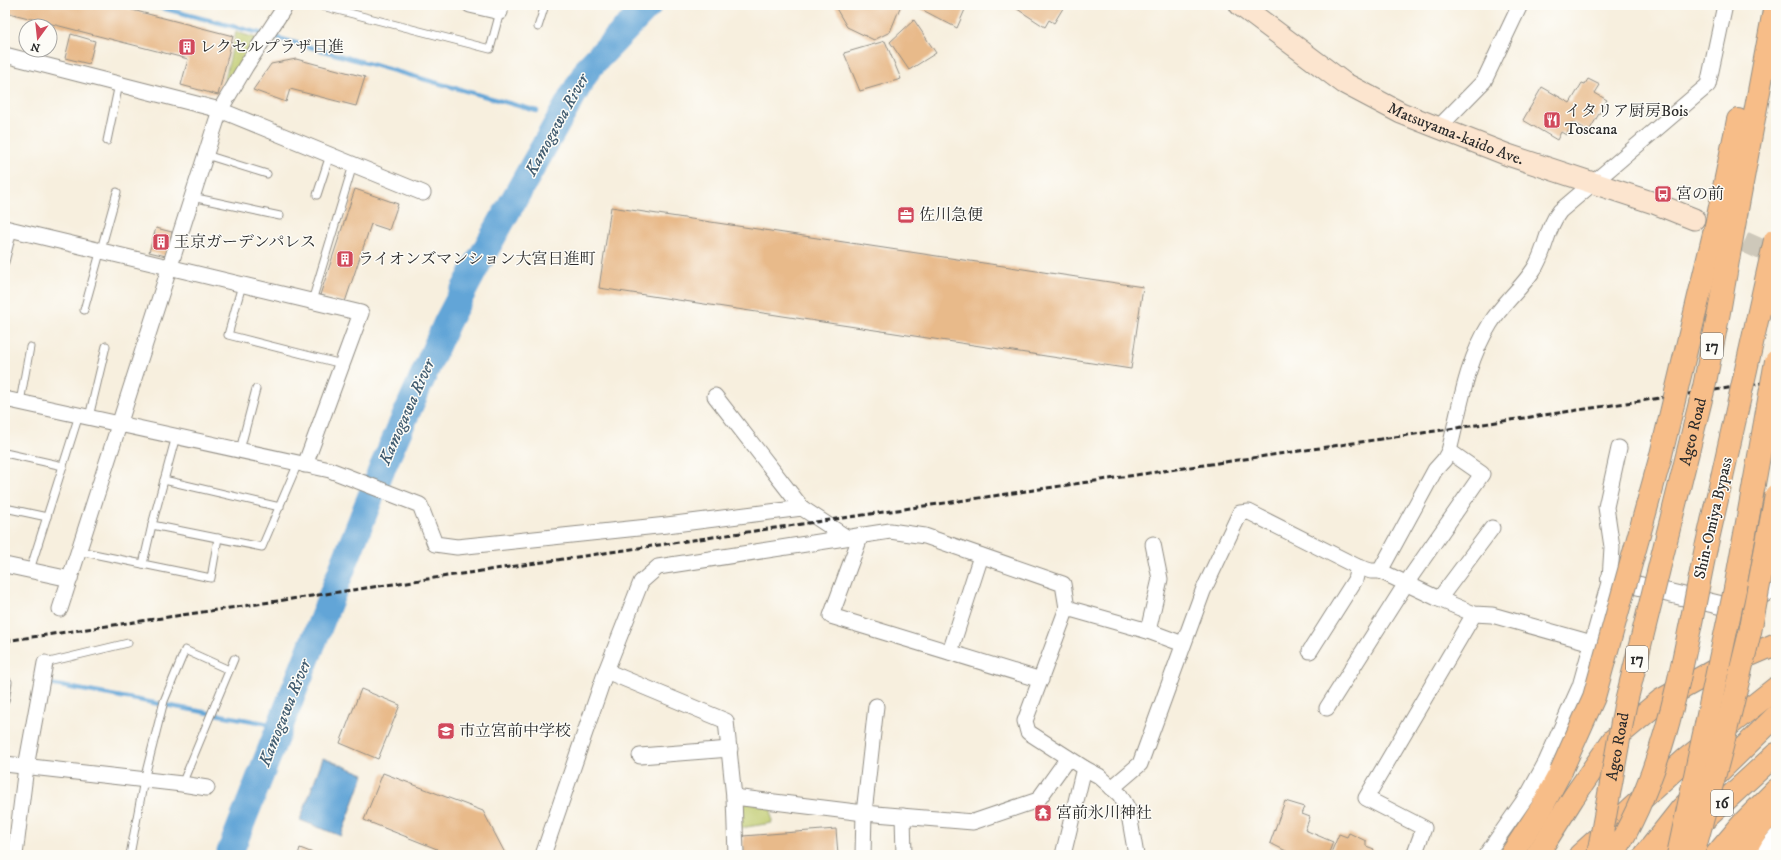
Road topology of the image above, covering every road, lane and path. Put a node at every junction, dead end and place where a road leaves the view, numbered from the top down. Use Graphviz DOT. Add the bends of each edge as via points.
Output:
graph roads {
  1 [pos="318,5"];
  2 [pos="470,5"];
  3 [pos="544,5"];
  4 [pos="1240,5"];
  5 [pos="1520,5"];
  6 [pos="1725,5"];
  7 [pos="1763,5"];
  8 [pos="1775,5"];
  9 [pos="283,6"];
  10 [pos="500,12"];
  11 [pos="538,27"];
  12 [pos="5,55"];
  13 [pos="119,84"];
  14 [pos="220,110"];
  15 [pos="1438,128"];
  16 [pos="107,141"];
  17 [pos="206,155"];
  18 [pos="330,155"];
  19 [pos="353,165"];
  20 [pos="267,174"];
  21 [pos="1595,183"];
  22 [pos="117,192"];
  23 [pos="424,193"];
  24 [pos="317,195"];
  25 [pos="192,197"];
  26 [pos="280,216"];
  27 [pos="1694,219"];
  28 [pos="1725,223"];
  29 [pos="9,229"];
  30 [pos="1776,239"];
  31 [pos="100,251"];
  32 [pos="5,262"];
  33 [pos="170,267"];
  34 [pos="242,284"];
  35 [pos="312,301"];
  36 [pos="84,310"];
  37 [pos="106,346"];
  38 [pos="30,347"];
  39 [pos="1776,361"];
  40 [pos="342,364"];
  41 [pos="256,389"];
  42 [pos="715,396"];
  43 [pos="5,399"];
  44 [pos="20,402"];
  45 [pos="84,416"];
  46 [pos="120,424"];
  47 [pos="176,436"];
  48 [pos="1619,448"];
  49 [pos="240,450"];
  50 [pos="1449,451"];
  51 [pos="5,453"];
  52 [pos="302,464"];
  53 [pos="63,466"];
  54 [pos="164,480"];
  55 [pos="1776,495"];
  56 [pos="280,507"];
  57 [pos="5,508"];
  58 [pos="802,508"];
  59 [pos="47,517"];
  60 [pos="152,525"];
  61 [pos="1492,528"];
  62 [pos="854,536"];
  63 [pos="218,538"];
  64 [pos="1153,544"];
  65 [pos="79,551"];
  66 [pos="981,556"];
  67 [pos="143,564"];
  68 [pos="5,565"];
  69 [pos="1358,567"];
  70 [pos="30,570"];
  71 [pos="1380,571"];
  72 [pos="70,579"];
  73 [pos="1610,579"];
  74 [pos="1407,582"];
  75 [pos="1776,585"];
  76 [pos="1439,599"];
  77 [pos="1067,608"];
  78 [pos="60,609"];
  79 [pos="1474,614"];
  80 [pos="1148,631"];
  81 [pos="128,643"];
  82 [pos="1592,643"];
  83 [pos="1183,644"];
  84 [pos="1776,644"];
  85 [pos="1310,651"];
  86 [pos="950,652"];
  87 [pos="234,659"];
  88 [pos="45,663"];
  89 [pos="229,670"];
  90 [pos="606,671"];
  91 [pos="1041,680"];
  92 [pos="8,682"];
  93 [pos="1776,688"];
  94 [pos="5,701"];
  95 [pos="876,706"];
  96 [pos="1625,706"];
  97 [pos="1327,708"];
  98 [pos="1776,716"];
  99 [pos="730,749"];
  100 [pos="1776,754"];
  101 [pos="640,756"];
  102 [pos="1068,758"];
  103 [pos="5,764"];
  104 [pos="26,767"];
  105 [pos="1084,768"];
  106 [pos="144,780"];
  107 [pos="182,784"];
  108 [pos="207,788"];
  109 [pos="1112,788"];
  110 [pos="1776,790"];
  111 [pos="734,797"];
  112 [pos="1776,807"];
  113 [pos="864,813"];
  114 [pos="904,816"];
  115 [pos="1776,836"];
  116 [pos="1671,854"];
  117 [pos="15,855"];
  118 [pos="130,855"];
  119 [pos="543,855"];
  120 [pos="736,855"];
  121 [pos="864,855"];
  122 [pos="904,855"];
  123 [pos="1063,855"];
  124 [pos="1136,855"];
  125 [pos="1414,855"];
  126 [pos="1486,855"];
  127 [pos="1511,855"];
  128 [pos="1537,855"];
  129 [pos="1580,855"];
  130 [pos="1586,855"];
  131 [pos="1598,855"];
  132 [pos="1613,855"];
  133 [pos="1645,855"];
  134 [pos="1693,855"];
  135 [pos="1716,855"];
  136 [pos="1742,855"];
  137 [pos="1760,855"];
  1 -- 10 [label="lane" via="490,49"];
  2 -- 10 [label="street"];
  3 -- 11 [label="lane"];
  4 -- 15 [label="main road, Matsuyama-kaido Ave." via="1344,83 1401,113"];
  5 -- 15 [label="street" via="1484,81"];
  6 -- 21 [label="street" via="1708,85"];
  7 -- 28 [label="highway, 17"];
  8 -- 28 [label="highway, Ageo Road / 17"];
  9 -- 14 [label="street"];
  12 -- 13 [label="street"];
  13 -- 14 [label="street"];
  13 -- 16 [label="lane"];
  14 -- 17 [label="street"];
  14 -- 18 [label="street"];
  15 -- 21 [label="main road, Matsuyama-kaido Ave."];
  17 -- 20 [label="lane"];
  17 -- 25 [label="street"];
  18 -- 19 [label="street"];
  18 -- 24 [label="lane"];
  19 -- 23 [label="street"];
  19 -- 35 [label="lane"];
  21 -- 27 [label="main road, Matsuyama-kaido Ave."];
  21 -- 50 [label="street" via="1560,211 1554,219 1543,252 1534,269 1490,323 1474,353"];
  22 -- 31 [label="lane"];
  25 -- 26 [label="lane"];
  25 -- 33 [label="street"];
  28 -- 96 [label="highway, Ageo Road / 17, bridge" via="1719,312 1704,387"];
  28 -- 127 [label="highway, 17, bridge" via="1594,697 1561,771 1541,809"];
  29 -- 31 [label="street"];
  29 -- 32 [label="lane"];
  30 -- 132 [label="highway, Shin-Omiya Bypass, bridge" via="1670,717 1647,791"];
  31 -- 33 [label="street"];
  31 -- 36 [label="lane"];
  33 -- 34 [label="street"];
  33 -- 46 [label="street"];
  34 -- 35 [label="street"];
  34 -- 40 [label="lane" via="228,335"];
  35 -- 40 [label="street" via="361,313"];
  37 -- 45 [label="lane"];
  38 -- 44 [label="lane"];
  39 -- 116 [label="highway, bridge" via="1735,589"];
  40 -- 52 [label="street"];
  41 -- 49 [label="lane"];
  42 -- 58 [label="street"];
  43 -- 44 [label="street"];
  44 -- 45 [label="street"];
  45 -- 46 [label="street"];
  45 -- 53 [label="lane"];
  46 -- 47 [label="street"];
  46 -- 65 [label="street"];
  47 -- 49 [label="street"];
  47 -- 54 [label="lane"];
  48 -- 73 [label="street" via="1606,507 1612,547"];
  49 -- 52 [label="street"];
  50 -- 71 [label="street" via="1435,470"];
  50 -- 74 [label="street" via="1482,474"];
  51 -- 53 [label="lane"];
  52 -- 56 [label="lane"];
  52 -- 58 [label="street" via="330,470 420,505 435,544 457,547"];
  53 -- 59 [label="lane"];
  54 -- 56 [label="lane"];
  54 -- 60 [label="lane"];
  55 -- 134 [label="highway, bridge" via="1750,632"];
  56 -- 63 [label="lane" via="262,547"];
  57 -- 59 [label="lane"];
  58 -- 62 [label="street"];
  59 -- 70 [label="lane"];
  60 -- 63 [label="lane"];
  60 -- 67 [label="lane"];
  61 -- 76 [label="street"];
  62 -- 66 [label="street" via="890,531 924,536"];
  62 -- 86 [label="street" via="831,616"];
  62 -- 90 [label="street" via="658,566 641,582"];
  63 -- 67 [label="lane" via="210,578"];
  64 -- 80 [label="street" via="1160,579"];
  65 -- 67 [label="lane"];
  65 -- 72 [label="street"];
  66 -- 77 [label="street" via="1063,584"];
  66 -- 86 [label="street"];
  68 -- 70 [label="street"];
  69 -- 71 [label="street"];
  69 -- 83 [label="street" via="1249,512 1240,513 1203,591"];
  69 -- 85 [label="street" via="1355,580"];
  70 -- 72 [label="street"];
  71 -- 74 [label="street"];
  72 -- 78 [label="street"];
  73 -- 75 [label="street" via="1720,604 1738,605 1762,596"];
  73 -- 82 [label="street"];
  74 -- 76 [label="street"];
  74 -- 97 [label="street"];
  76 -- 79 [label="street"];
  77 -- 80 [label="street"];
  77 -- 91 [label="street"];
  79 -- 82 [label="street" via="1492,615"];
  79 -- 125 [label="street" via="1366,798 1424,828"];
  80 -- 83 [label="street"];
  81 -- 88 [label="lane"];
  82 -- 126 [label="street" via="1580,686 1546,762 1525,799"];
  83 -- 109 [label="street" via="1140,764"];
  84 -- 128 [label="highway" via="1715,670 1661,700 1613,740"];
  86 -- 91 [label="street"];
  87 -- 89 [label="lane"];
  88 -- 104 [label="street"];
  89 -- 106 [label="lane" via="185,650 164,701"];
  89 -- 107 [label="lane"];
  90 -- 99 [label="street" via="726,721"];
  90 -- 119 [label="street"];
  91 -- 102 [label="street" via="1026,721 1028,732"];
  92 -- 94 [label="lane"];
  93 -- 129 [label="highway" via="1685,760"];
  95 -- 113 [label="street"];
  96 -- 130 [label="highway, bridge" via="1612,734"];
  96 -- 131 [label="highway, Ageo Road / 17, bridge"];
  98 -- 133 [label="highway" via="1682,808"];
  99 -- 101 [label="street"];
  99 -- 111 [label="street"];
  100 -- 116 [label="highway, 16"];
  102 -- 105 [label="street"];
  102 -- 114 [label="street" via="1038,800 973,822"];
  103 -- 104 [label="street"];
  104 -- 106 [label="street"];
  104 -- 117 [label="street"];
  105 -- 109 [label="street" via="1099,776"];
  105 -- 123 [label="street"];
  106 -- 107 [label="street"];
  106 -- 118 [label="lane"];
  107 -- 108 [label="street"];
  109 -- 124 [label="street" via="1120,795 1128,809"];
  110 -- 135 [label="highway"];
  111 -- 113 [label="street"];
  111 -- 120 [label="street"];
  112 -- 136 [label="highway" via="1755,832"];
  113 -- 114 [label="street"];
  113 -- 121 [label="street"];
  114 -- 122 [label="street"];
  115 -- 137 [label="street"];
}
